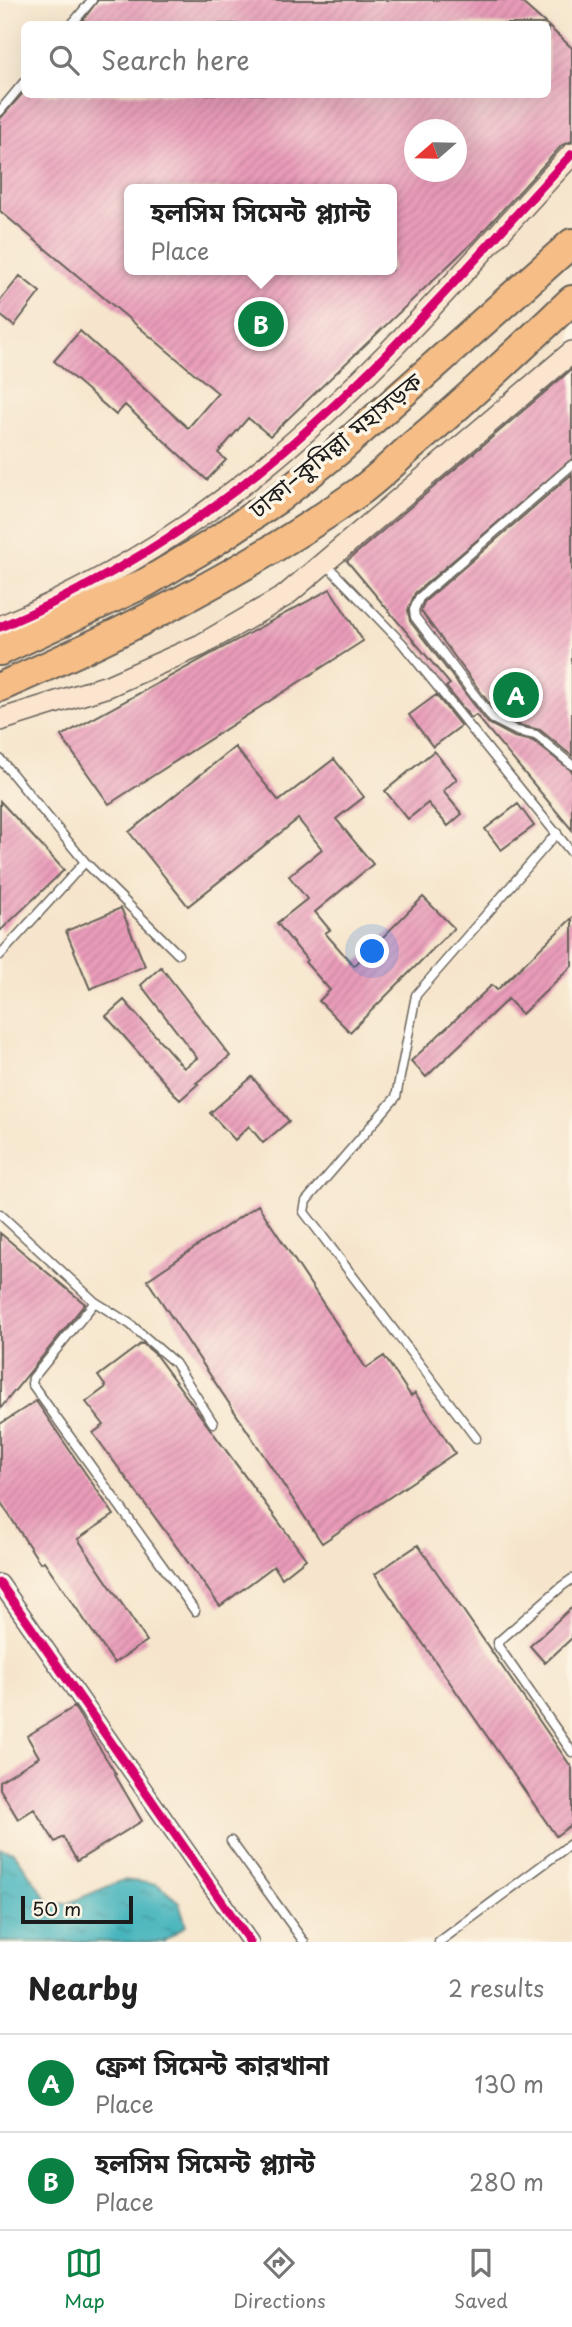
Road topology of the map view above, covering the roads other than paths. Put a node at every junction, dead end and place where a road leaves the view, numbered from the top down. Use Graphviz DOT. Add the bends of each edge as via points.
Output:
graph roads {
  1 [pos="92,0"];
  2 [pos="74,21"];
  3 [pos="21,86"];
  4 [pos="0,111"];
  5 [pos="572,153"];
  6 [pos="572,243"];
  7 [pos="572,300"];
  8 [pos="572,352"];
  9 [pos="572,466"];
  10 [pos="325,563"];
  11 [pos="0,627"];
  12 [pos="0,652"];
  13 [pos="0,687"];
  14 [pos="0,720"];
  15 [pos="0,759"];
  16 [pos="572,765"];
  17 [pos="557,833"];
  18 [pos="572,853"];
  19 [pos="85,862"];
  20 [pos="178,954"];
  21 [pos="0,955"];
  22 [pos="0,1214"];
  23 [pos="95,1302"];
  24 [pos="213,1423"];
  25 [pos="476,1438"];
  26 [pos="572,1580"];
  27 [pos="0,1583"];
  28 [pos="195,1611"];
  29 [pos="572,1752"];
  30 [pos="230,1841"];
  31 [pos="572,1843"];
  32 [pos="250,1942"];
  33 [pos="304,1942"];
  34 [pos="439,1942"];
  1 -- 2 [label="lane"];
  3 -- 4 [label="lane"];
  5 -- 11 [label="street" via="382,359 262,469 182,529 48,607"];
  6 -- 12 [label="highway, ঢাকা–কুমিল্লা মহাসড়ক" via="278,499 147,582"];
  7 -- 13 [label="highway, ঢাকা–কুমিল্লা মহাসড়ক" via="360,491 161,611"];
  8 -- 10 [label="street"];
  9 -- 16 [label="lane" via="419,598 414,610 493,719 536,736"];
  10 -- 14 [label="street" via="285,596 201,645 108,686"];
  10 -- 17 [label="lane" via="402,643"];
  15 -- 19 [label="lane"];
  17 -- 18 [label="lane"];
  17 -- 25 [label="lane" via="416,995 397,1097 306,1201 304,1212"];
  19 -- 20 [label="lane"];
  19 -- 21 [label="lane"];
  22 -- 23 [label="lane"];
  23 -- 24 [label="lane" via="130,1324 174,1363"];
  23 -- 28 [label="lane" via="32,1384"];
  26 -- 29 [label="lane" via="498,1642"];
  27 -- 32 [label="street"];
  30 -- 33 [label="lane"];
  31 -- 34 [label="lane"];
}
